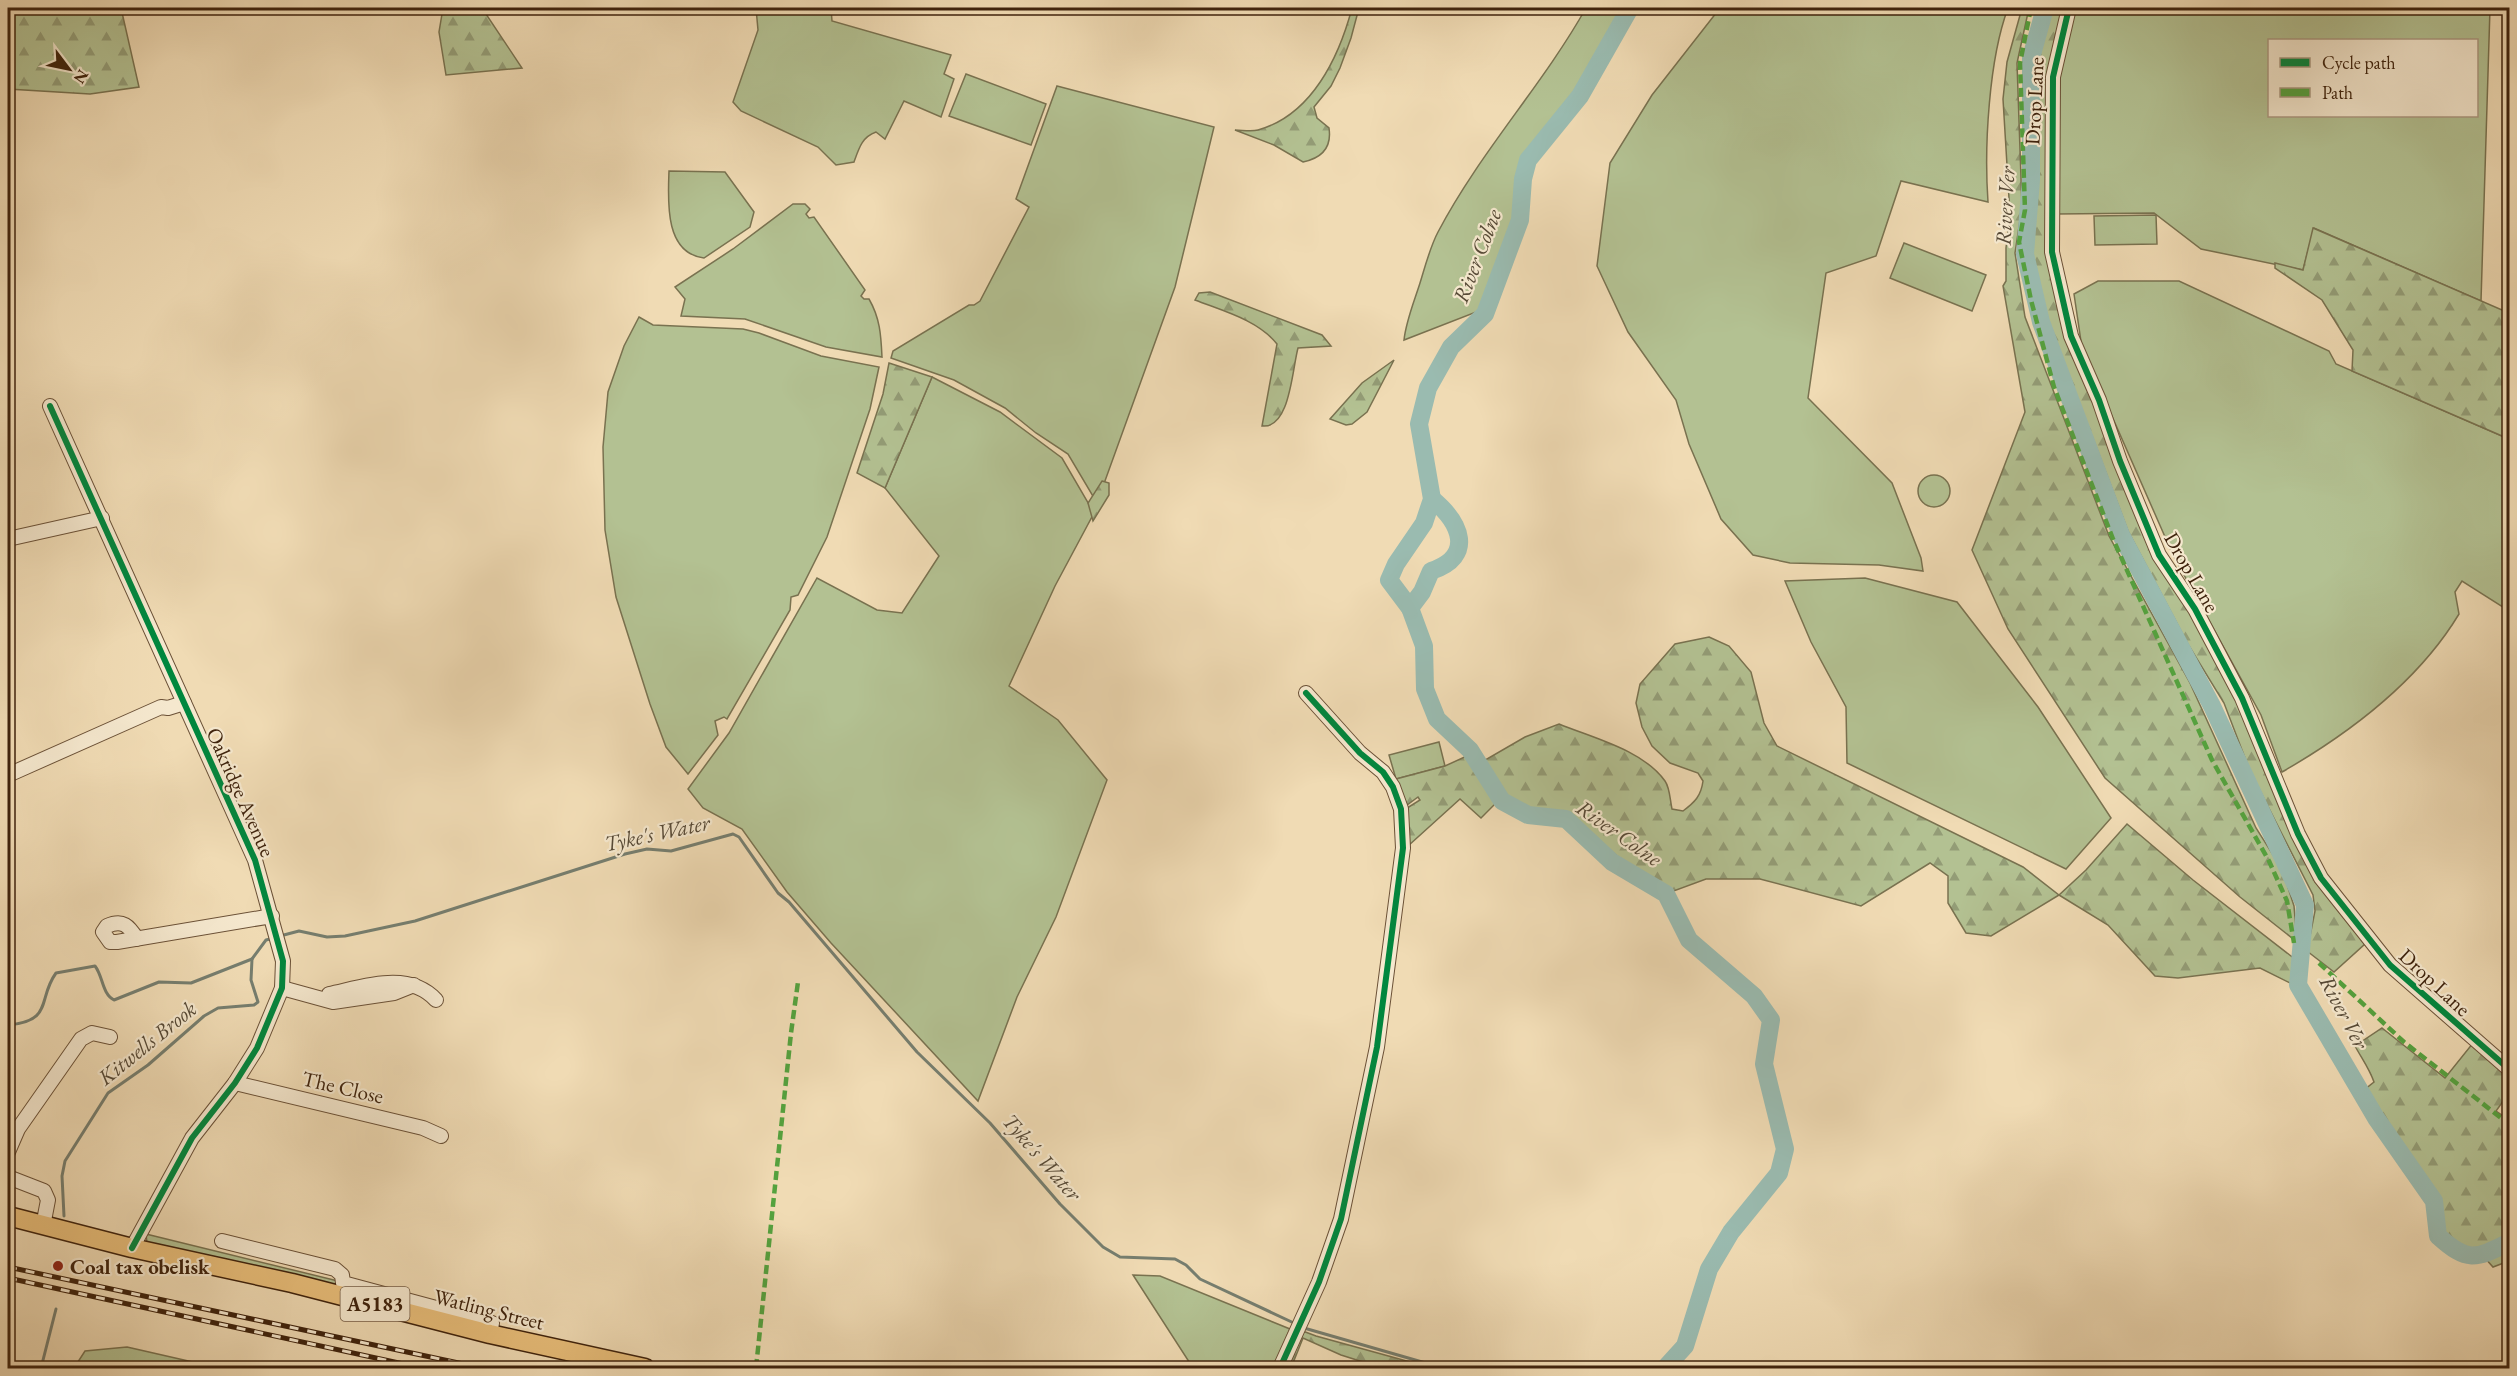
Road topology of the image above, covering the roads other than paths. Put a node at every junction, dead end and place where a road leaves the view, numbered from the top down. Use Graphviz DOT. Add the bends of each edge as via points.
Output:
graph roads {
  1 [pos="2069,8"];
  2 [pos="51,406"];
  3 [pos="102,518"];
  4 [pos="8,539"];
  5 [pos="178,690"];
  6 [pos="1306,693"];
  7 [pos="184,703"];
  8 [pos="161,706"];
  9 [pos="8,775"];
  10 [pos="272,916"];
  11 [pos="137,939"];
  12 [pos="282,988"];
  13 [pos="436,999"];
  14 [pos="110,1037"];
  15 [pos="2510,1070"];
  16 [pos="235,1083"];
  17 [pos="441,1136"];
  18 [pos="8,1152"];
  19 [pos="8,1177"];
  20 [pos="8,1216"];
  21 [pos="43,1226"];
  22 [pos="222,1241"];
  23 [pos="132,1248"];
  24 [pos="341,1289"];
  25 [pos="645,1368"];
  26 [pos="1280,1368"];
  1 -- 15 [label="street, Drop Lane" via="2053,77 2052,252 2071,336 2124,472 2159,555 2195,609 2242,698 2298,834 2321,878 2390,965"];
  2 -- 3 [label="street, Oakridge Avenue"];
  3 -- 4 [label="street"];
  3 -- 5 [label="street, Oakridge Avenue"];
  5 -- 7 [label="street, Oakridge Avenue"];
  5 -- 8 [label="street"];
  6 -- 26 [label="street" via="1393,787 1401,809 1403,848 1377,1047 1341,1219 1319,1282"];
  7 -- 8 [label="street"];
  7 -- 10 [label="street, Oakridge Avenue" via="255,860"];
  8 -- 9 [label="street"];
  10 -- 11 [label="street"];
  10 -- 12 [label="street, Oakridge Avenue" via="283,961"];
  12 -- 13 [label="street" via="318,997 398,982 414,985"];
  12 -- 16 [label="street, Oakridge Avenue" via="257,1048"];
  14 -- 18 [label="street" via="92,1032 81,1039 18,1128"];
  16 -- 17 [label="street, The Close" via="423,1128"];
  16 -- 23 [label="street, Oakridge Avenue" via="192,1138"];
  19 -- 21 [label="street" via="44,1191 48,1200"];
  20 -- 21 [label="main road, Watling Street / A5183"];
  21 -- 23 [label="main road, Watling Street / A5183"];
  22 -- 24 [label="street" via="335,1269 342,1275"];
  23 -- 24 [label="main road, Watling Street / A5183"];
  24 -- 25 [label="main road, Watling Street / A5183" via="490,1334"];
}
